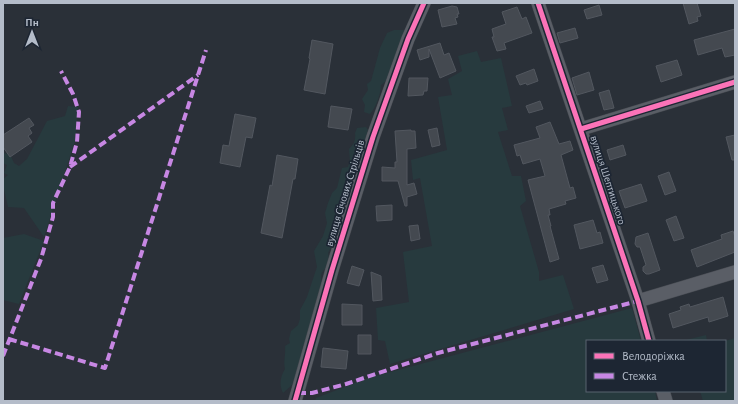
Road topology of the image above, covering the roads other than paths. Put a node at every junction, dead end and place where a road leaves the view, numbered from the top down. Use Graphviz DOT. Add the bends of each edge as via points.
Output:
graph roads {
  1 [pos="424,3"];
  2 [pos="538,3"];
  3 [pos="735,82"];
  4 [pos="581,129"];
  5 [pos="735,272"];
  6 [pos="638,301"];
  7 [pos="649,340"];
  8 [pos="296,397"];
  1 -- 8 [label="street, вулиця Січових Стрільців" via="408,39 373,137"];
  2 -- 4 [label="street, вулиця Шептицького"];
  3 -- 4 [label="street"];
  4 -- 6 [label="street, вулиця Шептицького"];
  5 -- 6 [label="street"];
  6 -- 7 [label="street, вулиця Шептицького"];
}
